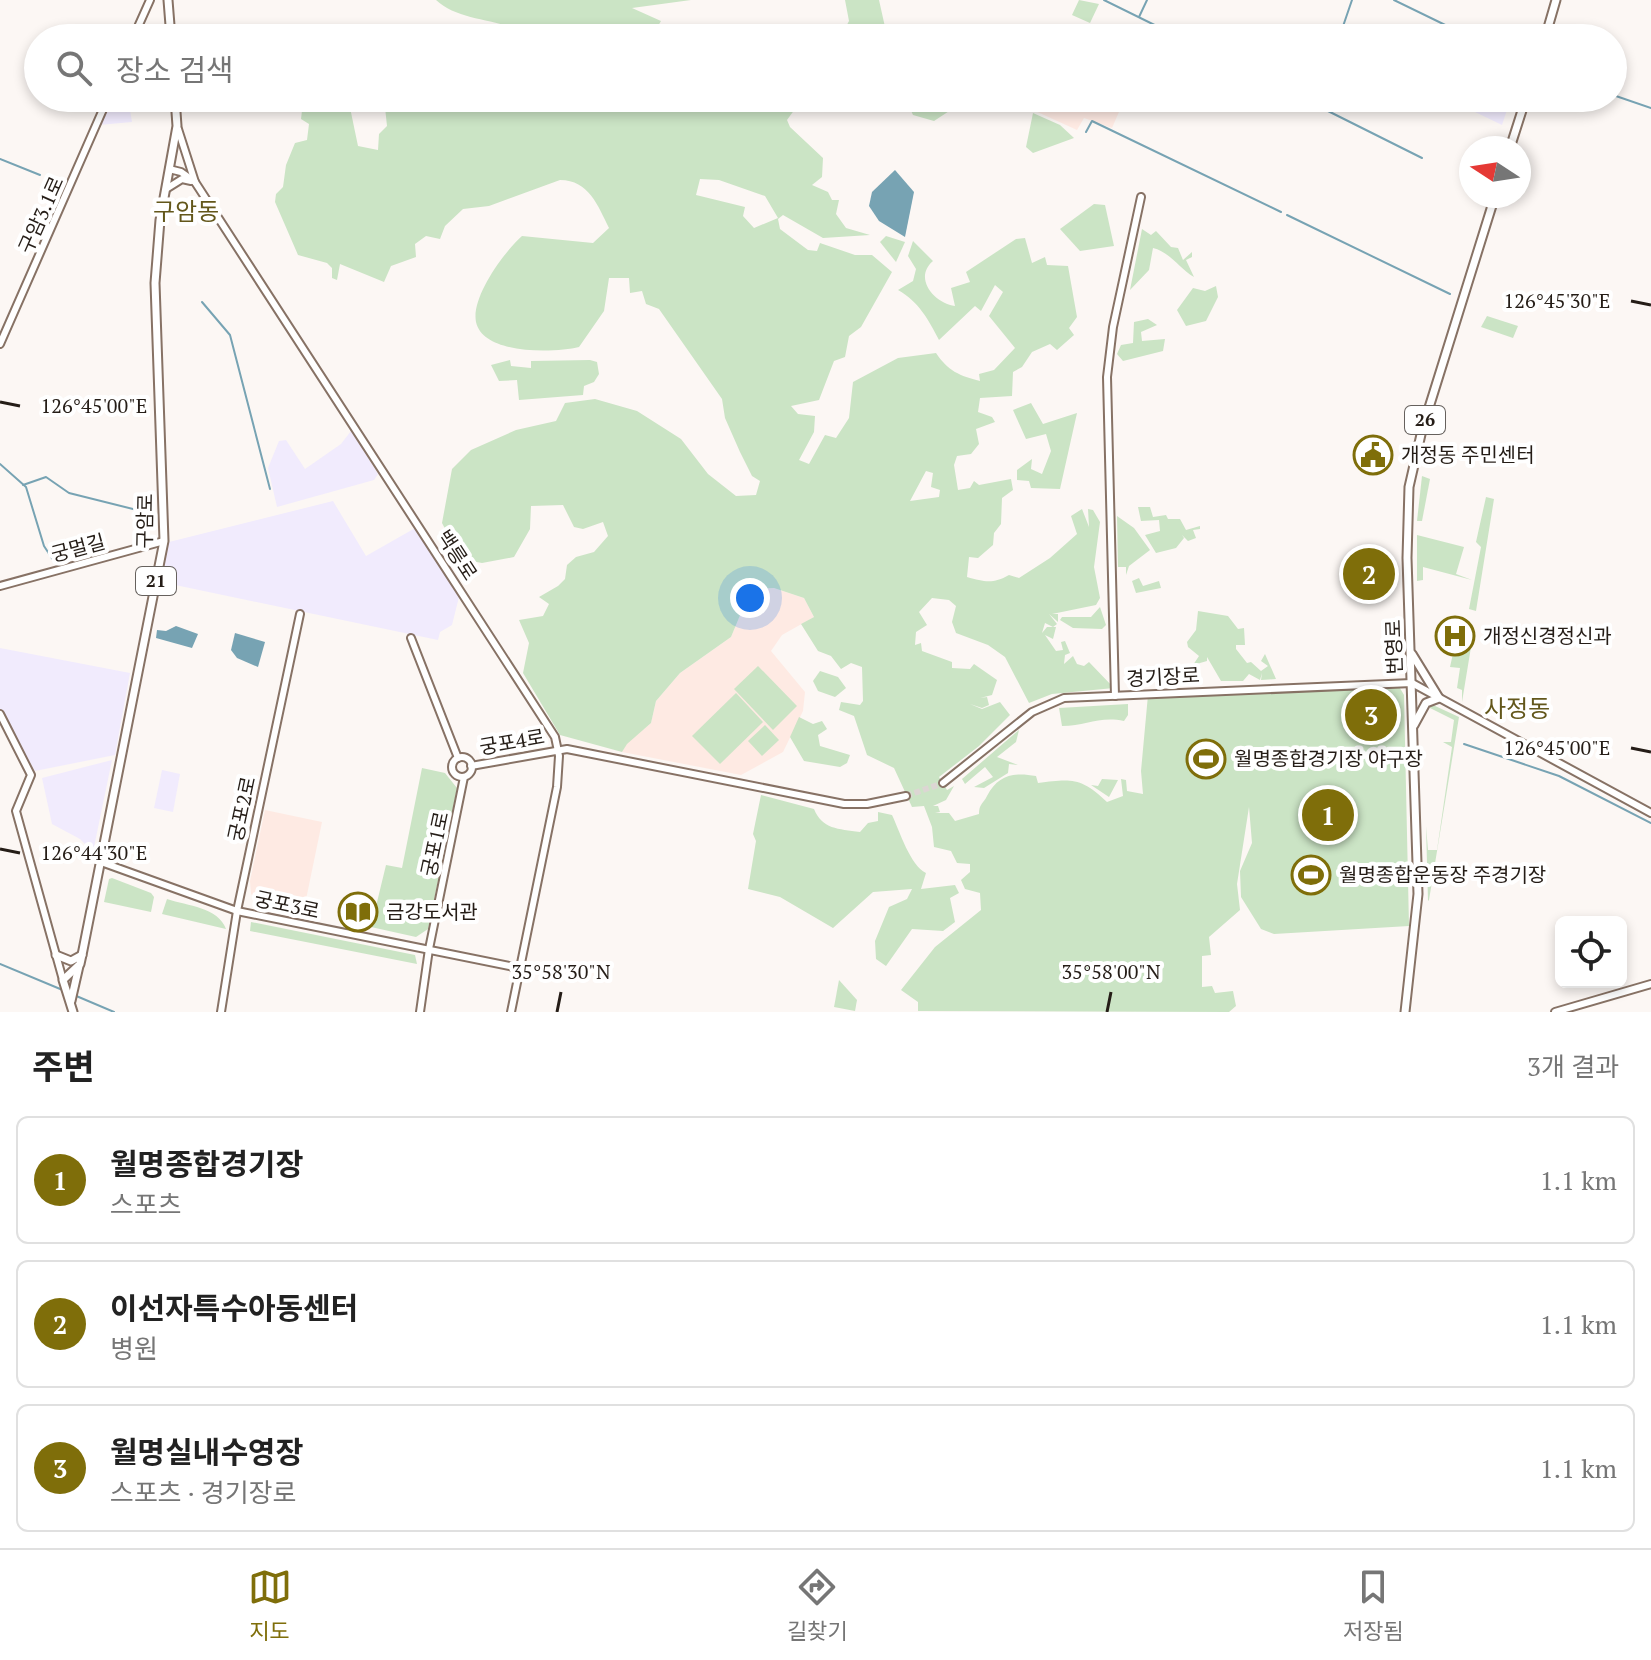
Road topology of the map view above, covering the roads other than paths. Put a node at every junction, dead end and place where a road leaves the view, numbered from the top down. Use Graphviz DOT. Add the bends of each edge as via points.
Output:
graph roads {
  1 [pos="150,0"];
  2 [pos="168,0"];
  3 [pos="1556,0"];
  4 [pos="139,24"];
  5 [pos="170,24"];
  6 [pos="1549,24"];
  7 [pos="102,112"];
  8 [pos="176,112"];
  9 [pos="1522,112"];
  10 [pos="177,126"];
  11 [pos="1514,136"];
  12 [pos="169,169"];
  13 [pos="195,182"];
  14 [pos="166,189"];
  15 [pos="1141,197"];
  16 [pos="1491,208"];
  17 [pos="0,344"];
  18 [pos="164,541"];
  19 [pos="0,586"];
  20 [pos="300,614"];
  21 [pos="411,638"];
  22 [pos="1411,652"];
  23 [pos="1412,683"];
  24 [pos="1115,696"];
  25 [pos="1439,698"];
  26 [pos="0,714"];
  27 [pos="1413,727"];
  28 [pos="555,737"];
  29 [pos="558,750"];
  30 [pos="573,750"];
  31 [pos="543,753"];
  32 [pos="458,758"];
  33 [pos="559,763"];
  34 [pos="471,766"];
  35 [pos="464,777"];
  36 [pos="558,780"];
  37 [pos="943,783"];
  38 [pos="906,796"];
  39 [pos="1651,813"];
  40 [pos="101,862"];
  41 [pos="237,911"];
  42 [pos="429,949"];
  43 [pos="56,955"];
  44 [pos="81,960"];
  45 [pos="519,968"];
  46 [pos="64,981"];
  47 [pos="1651,984"];
  48 [pos="72,1008"];
  49 [pos="221,1012"];
  50 [pos="420,1012"];
  51 [pos="511,1012"];
  52 [pos="1405,1012"];
  53 [pos="1555,1012"];
  1 -- 4 [label="street"];
  2 -- 5 [label="main road"];
  3 -- 6 [label="main road"];
  7 -- 17 [label="street, 구암3.1로"];
  8 -- 10 [label="main road, 구암로 / 21"];
  9 -- 11 [label="main road"];
  10 -- 12 [label="main road, 구암로 / 21"];
  10 -- 13 [label="street, 백릉로"];
  12 -- 13 [label="street"];
  12 -- 14 [label="main road, 구암로 / 21"];
  13 -- 14 [label="street" via="182,179"];
  13 -- 28 [label="street, 백릉로"];
  14 -- 18 [label="main road, 구암로 / 21" via="155,283"];
  15 -- 24 [label="street" via="1107,377"];
  16 -- 22 [label="main road, 번영로 / 26" via="1409,487"];
  18 -- 19 [label="street, 궁멀길"];
  18 -- 40 [label="main road, 구암로 / 21"];
  20 -- 41 [label="street, 궁포2로"];
  21 -- 32 [label="street"];
  22 -- 23 [label="main road, 번영로 / 26"];
  22 -- 25 [label="main road"];
  23 -- 24 [label="street, 경기장로"];
  23 -- 25 [label="street"];
  23 -- 27 [label="main road, 번영로 / 26"];
  24 -- 37 [label="street, 경기장로" via="1049,702"];
  25 -- 27 [label="main road" via="1424,705"];
  25 -- 39 [label="street"];
  26 -- 43 [label="street" via="31,775 16,811"];
  27 -- 52 [label="main road, 번영로 / 26" via="1418,894"];
  28 -- 29 [label="street, 백릉로"];
  28 -- 30 [label="street"];
  28 -- 31 [label="street"];
  29 -- 30 [label="street"];
  29 -- 31 [label="street, 궁포4로"];
  29 -- 33 [label="street, 백릉로"];
  30 -- 36 [label="street" via="563,756"];
  30 -- 38 [label="street" via="844,804"];
  31 -- 33 [label="street" via="554,755"];
  31 -- 34 [label="street, 궁포4로"];
  32 -- 34 [label="street"];
  32 -- 35 [label="street" via="453,770"];
  33 -- 36 [label="street, 백릉로"];
  34 -- 35 [label="street"];
  35 -- 42 [label="street, 궁포1로"];
  36 -- 45 [label="street, 백릉로"];
  40 -- 41 [label="street, 궁포3로"];
  40 -- 44 [label="main road, 구암로 / 21"];
  41 -- 42 [label="street, 궁포3로"];
  41 -- 49 [label="street, 궁포2로"];
  42 -- 45 [label="street, 궁포3로"];
  42 -- 50 [label="street, 궁포1로"];
  43 -- 44 [label="main road"];
  43 -- 46 [label="street"];
  44 -- 46 [label="main road"];
  44 -- 48 [label="main road, 구암로"];
  45 -- 51 [label="street, 백릉로"];
  46 -- 48 [label="main road"];
  47 -- 53 [label="street"];
}
